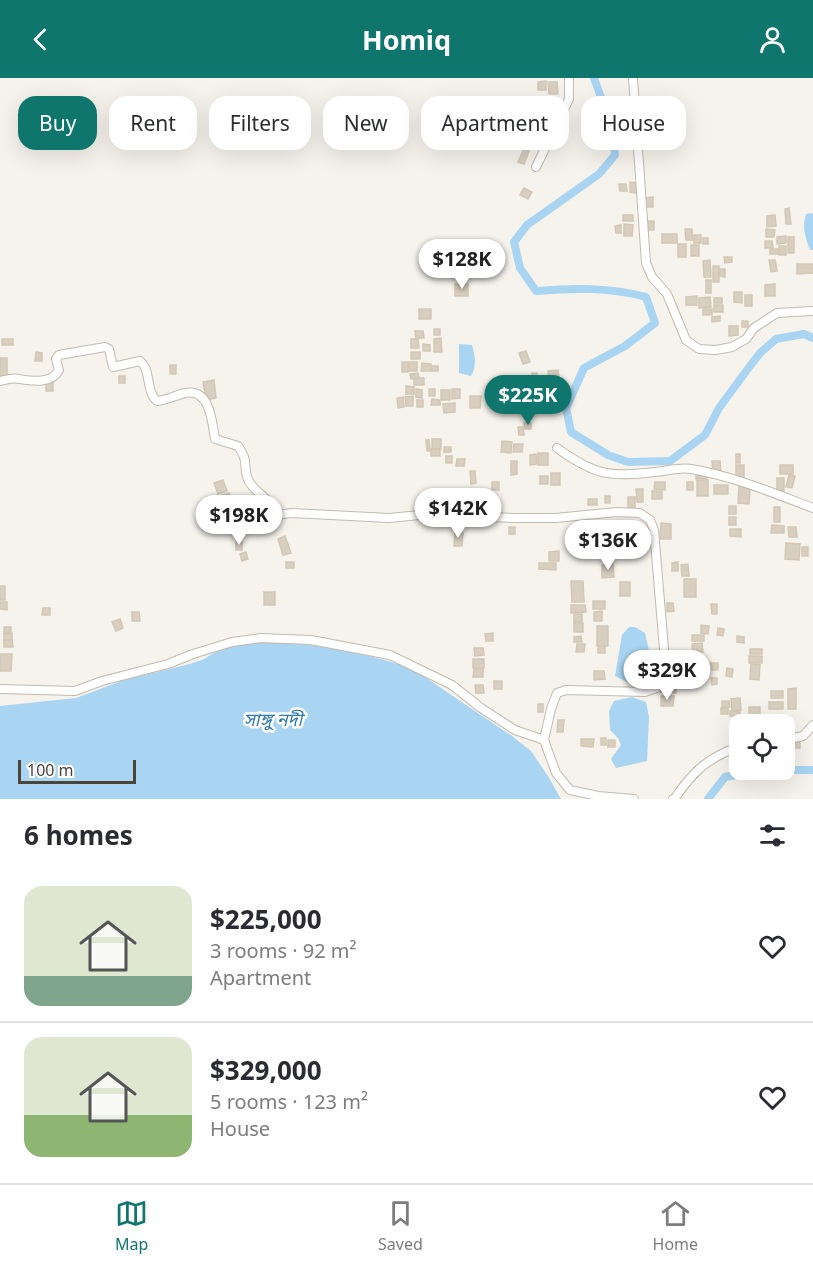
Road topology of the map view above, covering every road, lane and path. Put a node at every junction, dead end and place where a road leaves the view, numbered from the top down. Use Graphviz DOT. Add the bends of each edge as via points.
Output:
graph roads {
  1 [pos="569,78"];
  2 [pos="633,78"];
  3 [pos="536,167"];
  4 [pos="813,310"];
  5 [pos="0,381"];
  6 [pos="557,448"];
  7 [pos="813,508"];
  8 [pos="0,688"];
  9 [pos="813,726"];
  10 [pos="795,738"];
  11 [pos="544,740"];
  12 [pos="729,750"];
  13 [pos="634,799"];
  14 [pos="673,799"];
  1 -- 3 [label="street" via="569,99"];
  2 -- 4 [label="street" via="646,263 667,294 686,340 699,349 732,347 777,313"];
  5 -- 11 [label="street" via="48,379 59,369 59,355 105,347 113,367 140,361 145,365 157,401 186,393 202,395 215,439 238,446 246,459 247,478 266,499 270,513 277,515 514,519 640,513 650,520 654,530 665,661 663,680 657,688 645,692 557,693"];
  6 -- 7 [label="street" via="577,463 604,474 689,468 718,474"];
  8 -- 11 [label="street" via="75,691 232,642 261,638 311,640 390,655 452,685 515,730"];
  9 -- 10 [label="street"];
  11 -- 13 [label="street" via="556,773 570,790"];
  12 -- 14 [label="street" via="689,777"];
}
